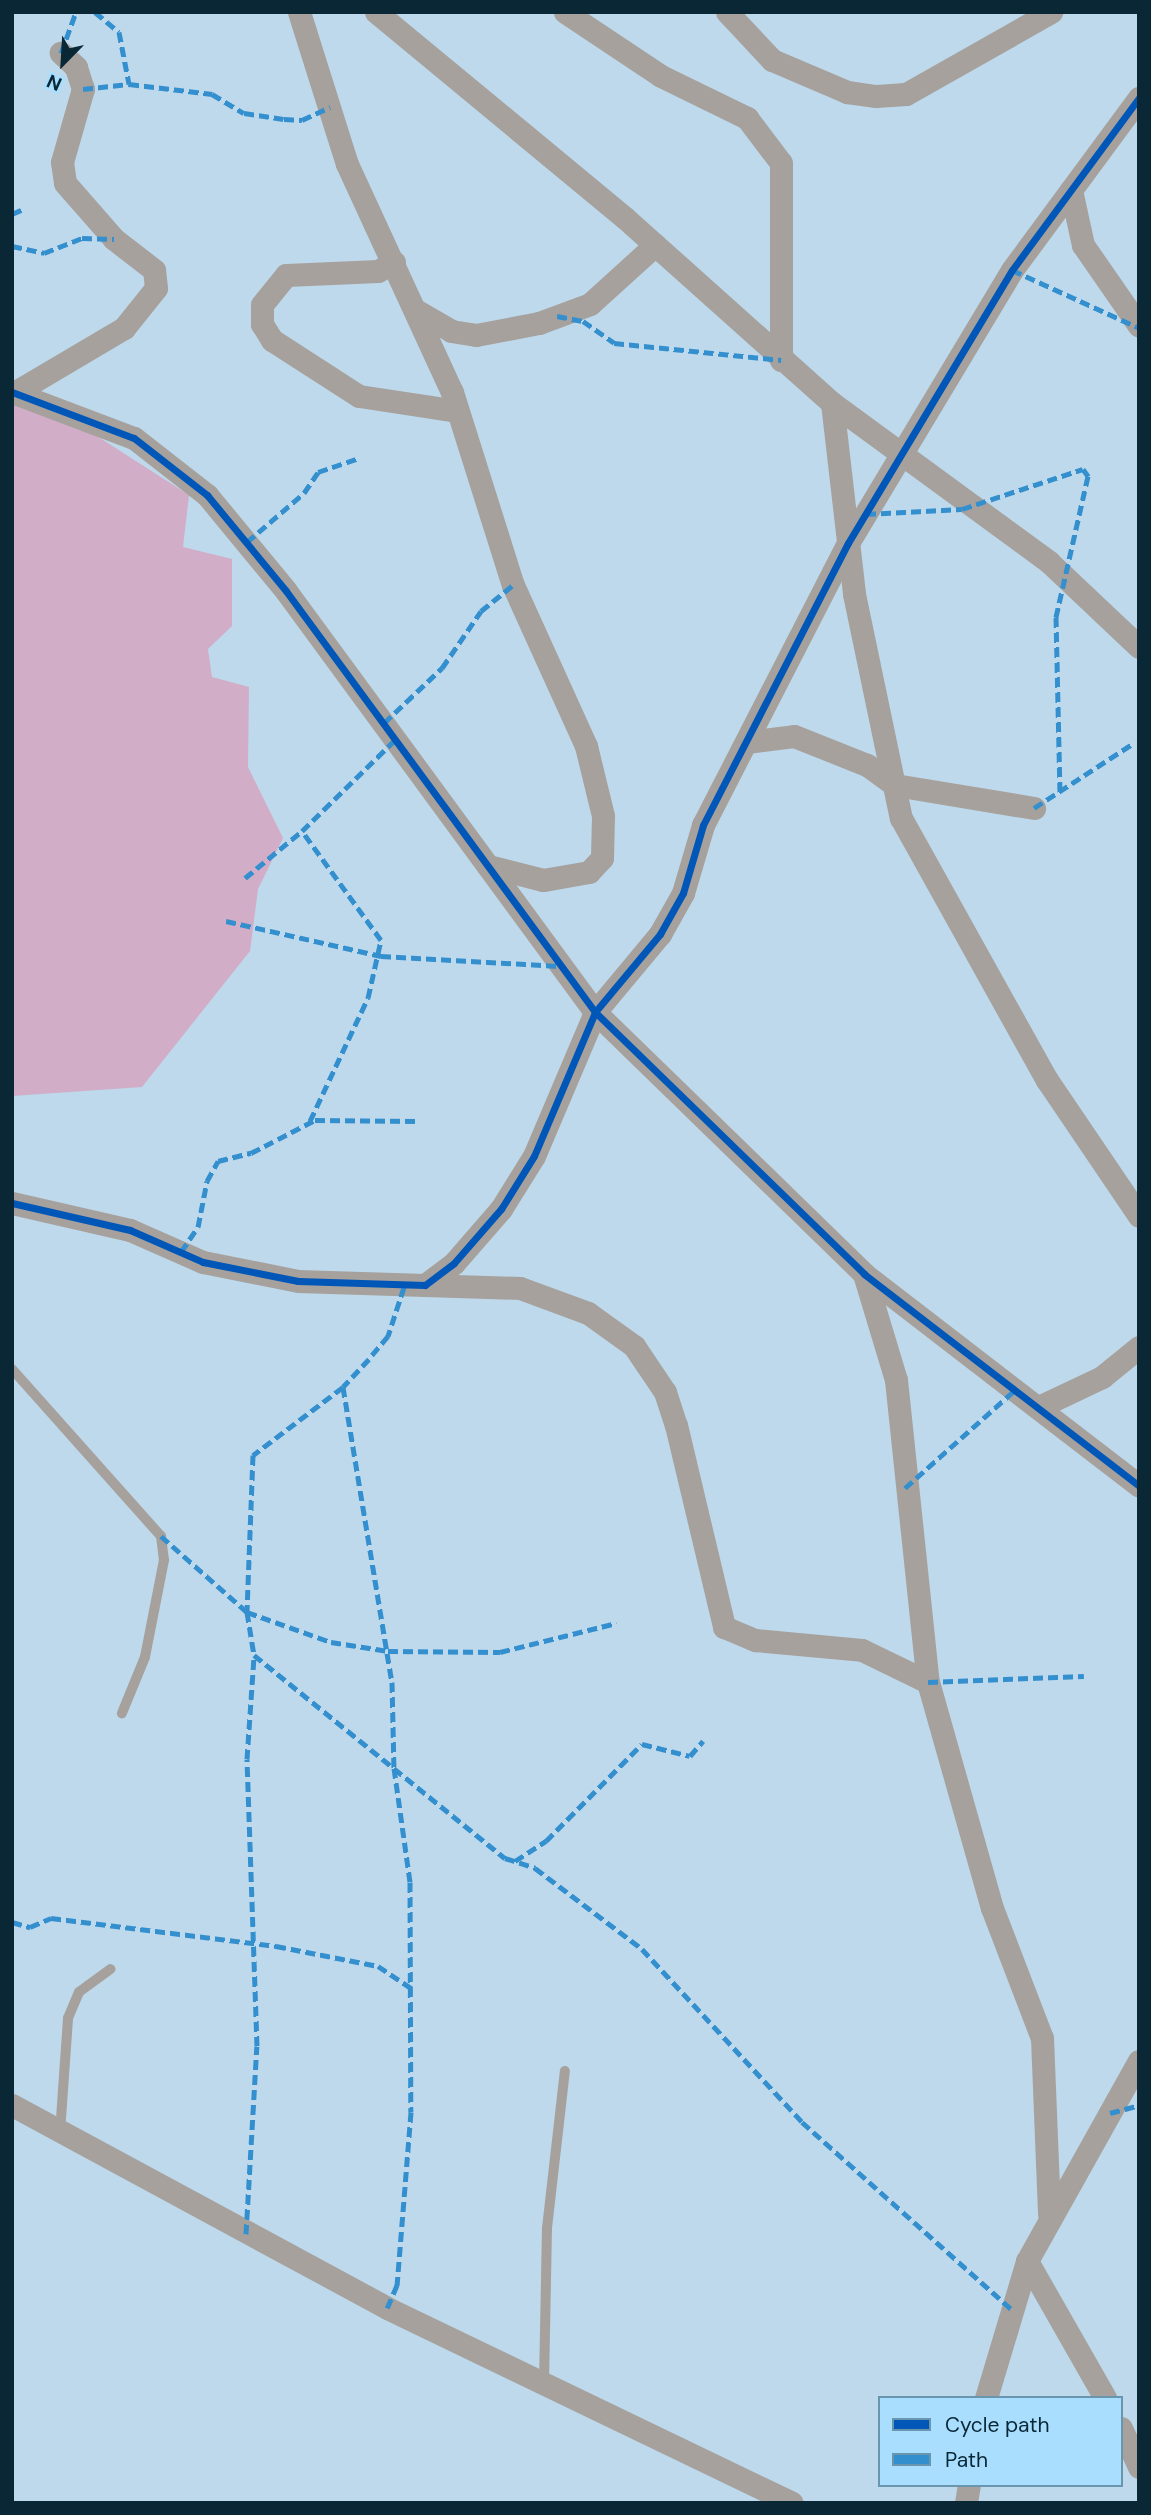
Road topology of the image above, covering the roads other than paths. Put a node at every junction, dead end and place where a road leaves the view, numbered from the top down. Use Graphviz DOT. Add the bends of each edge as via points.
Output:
graph roads {
  1 [pos="299,12"];
  2 [pos="376,12"];
  3 [pos="565,12"];
  4 [pos="727,12"];
  5 [pos="1051,12"];
  6 [pos="61,53"];
  7 [pos="1139,98"];
  8 [pos="1071,190"];
  9 [pos="655,245"];
  10 [pos="394,262"];
  11 [pos="417,311"];
  12 [pos="1139,326"];
  13 [pos="781,360"];
  14 [pos="13,393"];
  15 [pos="832,404"];
  16 [pos="457,411"];
  17 [pos="904,455"];
  18 [pos="848,543"];
  19 [pos="1139,647"];
  20 [pos="746,742"];
  21 [pos="895,785"];
  22 [pos="1034,808"];
  23 [pos="488,866"];
  24 [pos="595,1012"];
  25 [pos="12,1203"];
  26 [pos="1139,1216"];
  27 [pos="864,1274"];
  28 [pos="425,1286"];
  29 [pos="1139,1347"];
  30 [pos="12,1369"];
  31 [pos="1041,1406"];
  32 [pos="1139,1486"];
  33 [pos="928,1682"];
  34 [pos="122,1713"];
  35 [pos="111,1969"];
  36 [pos="1139,2061"];
  37 [pos="565,2071"];
  38 [pos="12,2105"];
  39 [pos="60,2133"];
  40 [pos="1049,2214"];
  41 [pos="1027,2261"];
  42 [pos="544,2386"];
  43 [pos="987,2396"];
  44 [pos="1104,2396"];
  45 [pos="1123,2432"];
  46 [pos="1139,2467"];
  47 [pos="792,2503"];
  1 -- 10 [label="street" via="347,164"];
  2 -- 9 [label="street"];
  3 -- 13 [label="street" via="661,76 747,118 782,163"];
  4 -- 5 [label="street" via="772,60 847,92 876,96 906,94"];
  6 -- 14 [label="street" via="82,77 83,89 62,162 65,183 114,239 154,270 156,288 124,328"];
  7 -- 8 [label="street"];
  8 -- 12 [label="street" via="1083,245"];
  8 -- 17 [label="street" via="995,296"];
  9 -- 11 [label="street" via="590,304 539,323 476,335 451,331"];
  9 -- 13 [label="street"];
  10 -- 11 [label="street"];
  10 -- 16 [label="street" via="378,271 286,275 262,305 262,324 272,340 359,396"];
  11 -- 16 [label="street"];
  13 -- 15 [label="street"];
  14 -- 23 [label="street" via="134,438 207,495 294,602"];
  15 -- 17 [label="street"];
  15 -- 18 [label="street"];
  16 -- 23 [label="street" via="524,615 586,746 603,816 602,858 589,873 543,880"];
  17 -- 18 [label="street"];
  17 -- 19 [label="street" via="1049,562"];
  18 -- 20 [label="street"];
  18 -- 21 [label="street"];
  20 -- 21 [label="street" via="794,736 867,765"];
  20 -- 24 [label="street" via="703,825 683,893 660,934"];
  21 -- 22 [label="street"];
  21 -- 26 [label="street" via="914,847 1047,1080"];
  23 -- 24 [label="street"];
  24 -- 27 [label="street"];
  24 -- 28 [label="street" via="534,1156 502,1209"];
  25 -- 28 [label="street" via="130,1230 203,1262 298,1282"];
  27 -- 31 [label="street"];
  27 -- 33 [label="street" via="896,1380"];
  28 -- 33 [label="street" via="520,1288 588,1312 634,1346 673,1414 724,1627 755,1640 862,1650"];
  29 -- 31 [label="street" via="1102,1377"];
  30 -- 34 [label="lane" via="162,1536 164,1560 145,1657"];
  31 -- 32 [label="street"];
  33 -- 40 [label="street" via="992,1908 1042,2038"];
  35 -- 39 [label="lane" via="79,1992 68,2018"];
  36 -- 40 [label="street"];
  37 -- 42 [label="lane" via="547,2228"];
  38 -- 39 [label="street"];
  39 -- 42 [label="street"];
  40 -- 41 [label="street"];
  41 -- 43 [label="street"];
  41 -- 44 [label="street"];
  42 -- 47 [label="street"];
  45 -- 46 [label="street"];
}
